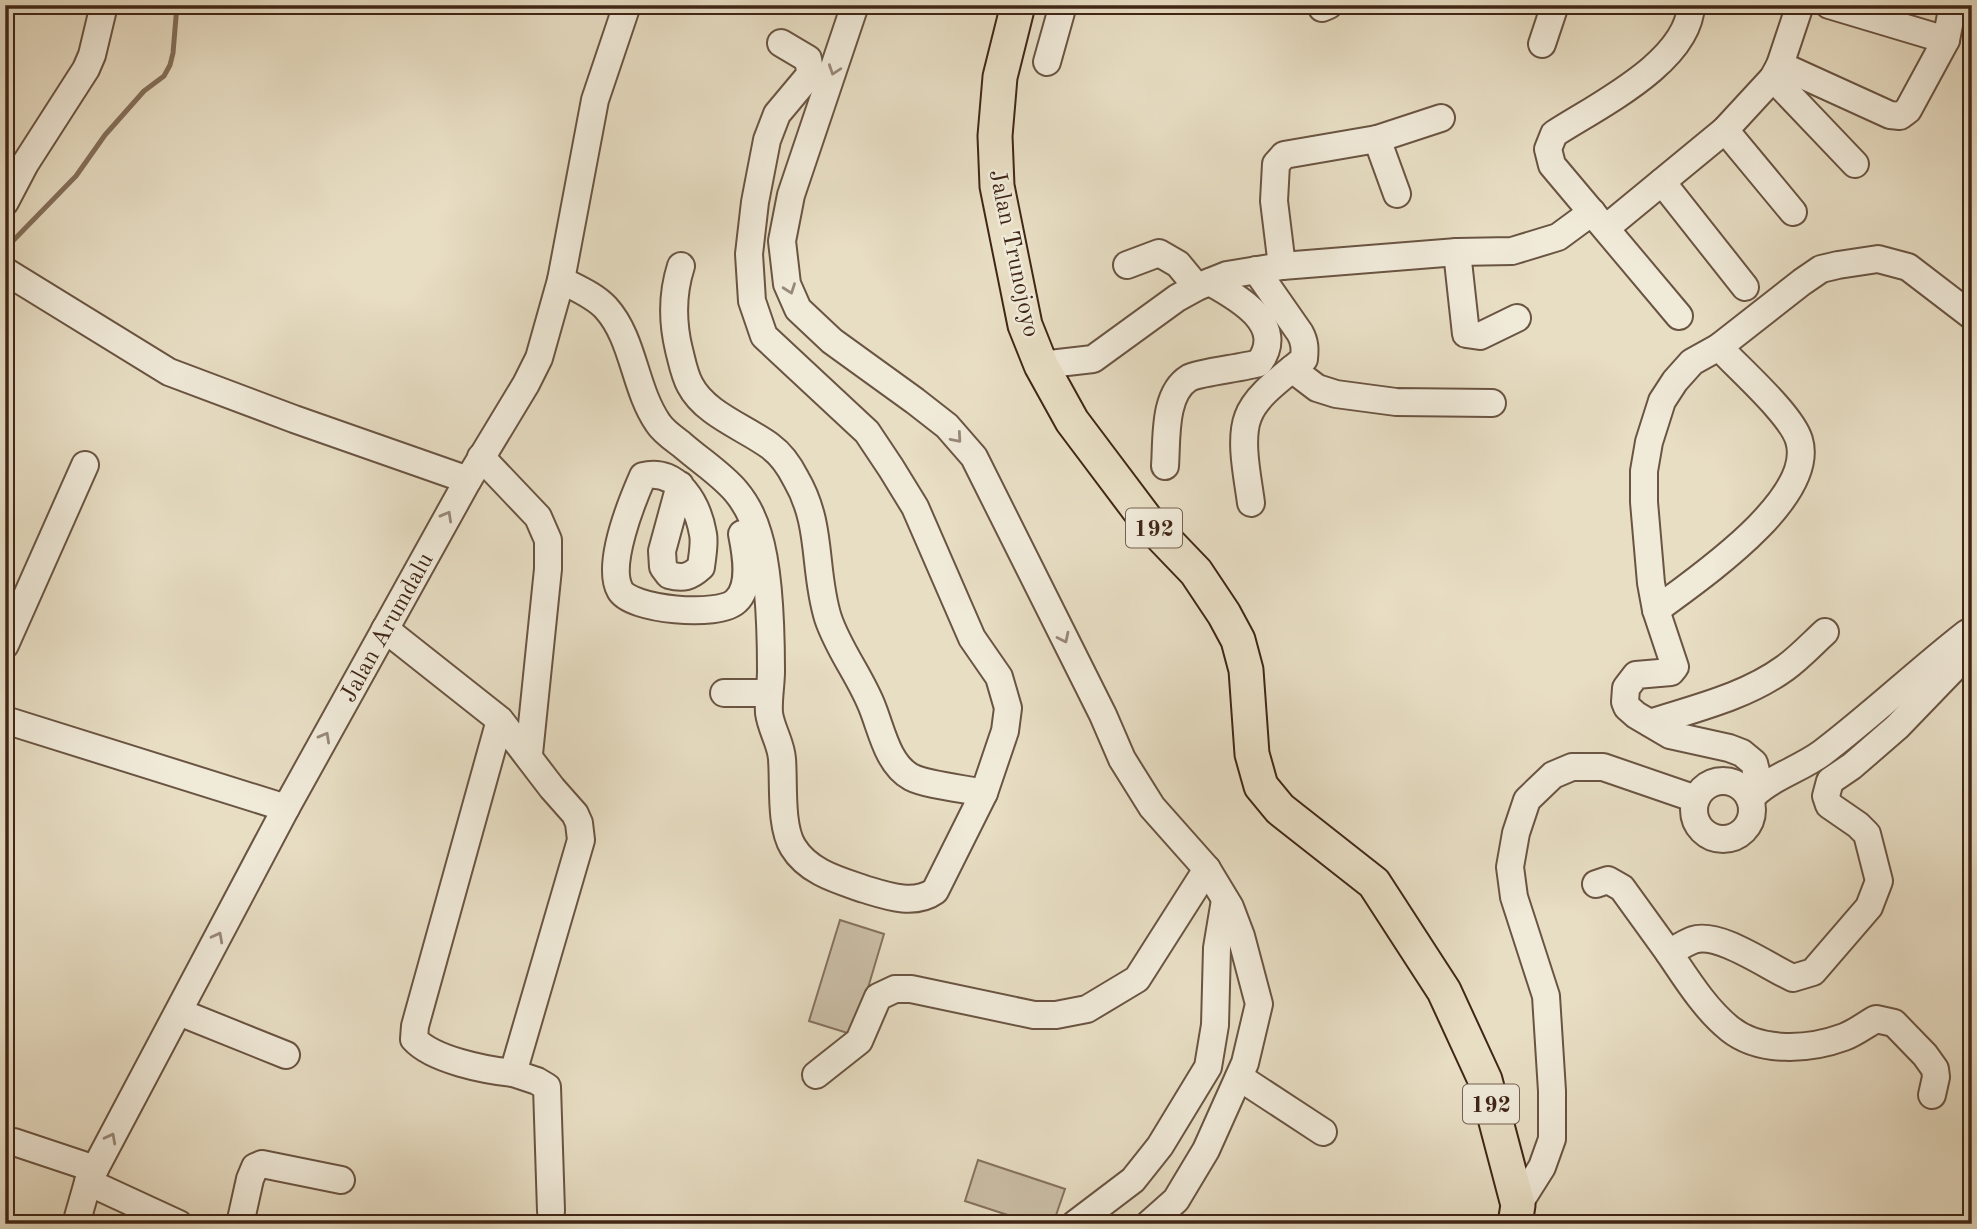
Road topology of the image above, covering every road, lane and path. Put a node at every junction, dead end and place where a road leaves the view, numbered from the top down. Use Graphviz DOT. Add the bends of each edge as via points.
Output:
graph roads {
  1 [pos="104,5"];
  2 [pos="627,5"];
  3 [pos="855,5"];
  4 [pos="1018,5"];
  5 [pos="1063,5"];
  6 [pos="1555,5"];
  7 [pos="1691,5"];
  8 [pos="1800,5"];
  9 [pos="1829,5"];
  10 [pos="1953,5"];
  11 [pos="1947,40"];
  12 [pos="781,43"];
  13 [pos="1542,44"];
  14 [pos="1047,62"];
  15 [pos="1777,71"];
  16 [pos="1441,118"];
  17 [pos="1725,130"];
  18 [pos="1377,139"];
  19 [pos="1855,164"];
  20 [pos="1662,183"];
  21 [pos="1397,194"];
  22 [pos="5,202"];
  23 [pos="1793,212"];
  24 [pos="1599,220"];
  25 [pos="1457,252"];
  26 [pos="1127,265"];
  27 [pos="681,266"];
  28 [pos="1282,266"];
  29 [pos="1256,270"];
  30 [pos="5,271"];
  31 [pos="561,280"];
  32 [pos="1203,284"];
  33 [pos="1745,287"];
  34 [pos="1679,316"];
  35 [pos="1972,316"];
  36 [pos="1517,318"];
  37 [pos="1718,347"];
  38 [pos="1041,365"];
  39 [pos="1292,369"];
  40 [pos="1492,402"];
  41 [pos="481,457"];
  42 [pos="85,465"];
  43 [pos="1166,466"];
  44 [pos="720,474"];
  45 [pos="468,480"];
  46 [pos="680,485"];
  47 [pos="1251,503"];
  48 [pos="1656,610"];
  49 [pos="385,629"];
  50 [pos="1972,629"];
  51 [pos="1825,632"];
  52 [pos="1972,636"];
  53 [pos="5,645"];
  54 [pos="724,693"];
  55 [pos="768,693"];
  56 [pos="5,720"];
  57 [pos="500,720"];
  58 [pos="1650,723"];
  59 [pos="528,754"];
  60 [pos="984,793"];
  61 [pos="1755,793"];
  62 [pos="1696,799"];
  63 [pos="286,808"];
  64 [pos="1207,869"];
  65 [pos="1596,884"];
  66 [pos="1226,900"];
  67 [pos="1668,953"];
  68 [pos="178,1012"];
  69 [pos="286,1055"];
  70 [pos="513,1073"];
  71 [pos="816,1075"];
  72 [pos="1238,1077"];
  73 [pos="1932,1095"];
  74 [pos="1323,1132"];
  75 [pos="14,1142"];
  76 [pos="91,1176"];
  77 [pos="341,1180"];
  78 [pos="551,1211"];
  79 [pos="1517,1214"];
  80 [pos="76,1224"];
  81 [pos="179,1224"];
  82 [pos="240,1224"];
  83 [pos="1075,1224"];
  84 [pos="1149,1224"];
  1 -- 22 [label="street" via="86,69"];
  2 -- 31 [label="street, Jalan Arumdalu" via="595,100"];
  3 -- 64 [label="street, one-way" via="791,195 782,241 787,284 798,309 832,341 936,418 974,457 1122,759 1152,807"];
  4 -- 38 [label="main road, Jalan Trunojoyo / 192" via="1000,77 997,187 1025,325"];
  5 -- 14 [label="street"];
  6 -- 13 [label="street"];
  7 -- 24 [label="street" via="1685,30 1647,73 1554,134 1550,142 1552,165"];
  8 -- 15 [label="street"];
  9 -- 11 [label="street"];
  10 -- 11 [label="street"];
  11 -- 15 [label="street" via="1908,110 1900,116"];
  12 -- 60 [label="street" via="808,59 810,71 777,114 767,140 750,254 752,300 765,336 867,432 891,468 915,507 972,638 999,677 1008,708"];
  15 -- 17 [label="street"];
  15 -- 19 [label="street"];
  16 -- 18 [label="street"];
  17 -- 20 [label="street"];
  17 -- 23 [label="street"];
  18 -- 21 [label="street"];
  18 -- 28 [label="street" via="1284,155 1276,164 1274,201"];
  20 -- 24 [label="street"];
  20 -- 33 [label="street"];
  24 -- 25 [label="street" via="1535,246"];
  24 -- 34 [label="street"];
  25 -- 28 [label="street"];
  25 -- 36 [label="street" via="1466,334 1480,336"];
  26 -- 32 [label="street" via="1159,253"];
  27 -- 60 [label="street" via="673,304 688,381 708,406 769,446 797,480 813,519 828,618 842,653 865,690 887,747 913,778"];
  28 -- 29 [label="street"];
  29 -- 32 [label="street"];
  29 -- 39 [label="street" via="1304,341 1304,359"];
  30 -- 45 [label="street" via="169,372"];
  31 -- 41 [label="street, Jalan Arumdalu" via="539,358"];
  31 -- 44 [label="street" via="607,309 659,425"];
  32 -- 38 [label="street" via="1093,359"];
  32 -- 43 [label="street" via="1235,296 1263,322 1268,351 1259,363 1189,378 1180,388 1169,408"];
  35 -- 37 [label="street" via="1908,267 1878,259 1857,261 1821,269"];
  37 -- 48 [label="street" via="1692,362 1675,382 1662,401 1649,442 1644,502"];
  37 -- 48 [label="street" via="1788,420 1799,441 1800,457 1786,494 1758,527"];
  38 -- 79 [label="main road, Jalan Trunojoyo / 192" via="1072,421 1148,522 1196,572 1238,640 1245,670 1251,754 1261,786 1280,809 1374,883 1444,991 1485,1080"];
  39 -- 40 [label="street" via="1317,388 1336,394 1396,402"];
  39 -- 47 [label="street" via="1248,415 1244,435"];
  41 -- 45 [label="street, Jalan Arumdalu"];
  41 -- 59 [label="street" via="538,517 548,540"];
  42 -- 53 [label="street"];
  44 -- 46 [label="street" via="739,518 746,551 745,589 736,602 723,609 686,612 626,598 618,588 621,536 642,476 665,477"];
  44 -- 55 [label="street" via="738,491 759,536 771,673"];
  49 -- 45 [label="street, Jalan Arumdalu, one-way"];
  48 -- 58 [label="street" via="1675,667 1671,672 1636,675 1626,688 1625,702"];
  49 -- 57 [label="street"];
  63 -- 49 [label="street, Jalan Arumdalu, one-way"];
  50 -- 61 [label="street" via="1819,755"];
  51 -- 58 [label="street" via="1786,668 1754,687"];
  52 -- 67 [label="street" via="1951,671 1897,727 1830,781 1829,805 1867,834 1879,881 1869,907 1813,972 1793,978 1723,941 1707,938"];
  54 -- 55 [label="street"];
  55 -- 60 [label="street" via="774,735 782,754 787,832 792,845 814,869 882,895 910,900 928,895 935,891"];
  56 -- 63 [label="street"];
  57 -- 59 [label="street"];
  57 -- 70 [label="street" via="414,1039 443,1057"];
  58 -- 61 [label="street" via="1670,735 1742,753 1754,763"];
  59 -- 70 [label="street" via="575,814 581,841"];
  61 -- 62 [label="street" via="1723,781 1712,783"];
  61 -- 62 [label="street" via="1750,822 1734,838 1712,838 1702,831 1696,821"];
  62 -- 79 [label="street" via="1604,767 1572,767 1553,775 1527,800 1510,867 1514,897 1546,996 1552,1139"];
  68 -- 63 [label="street, Jalan Arumdalu, one-way"];
  64 -- 66 [label="street"];
  64 -- 71 [label="street" via="1137,979 1087,1009 1034,1015 895,989 878,997 859,1041"];
  65 -- 67 [label="street" via="1608,880 1622,888"];
  66 -- 72 [label="street" via="1259,1004"];
  66 -- 83 [label="street" via="1217,948 1209,1067 1133,1180"];
  67 -- 73 [label="street" via="1731,1030 1762,1044 1804,1047 1843,1038 1877,1019 1894,1023 1935,1069"];
  68 -- 69 [label="street"];
  76 -- 68 [label="street, Jalan Arumdalu, one-way"];
  70 -- 78 [label="street" via="547,1087"];
  72 -- 74 [label="street"];
  72 -- 84 [label="street" via="1206,1150 1176,1200"];
  75 -- 76 [label="street"];
  76 -- 80 [label="street, Jalan Arumdalu"];
  76 -- 81 [label="street"];
  77 -- 82 [label="street" via="262,1164 255,1167"];
}
